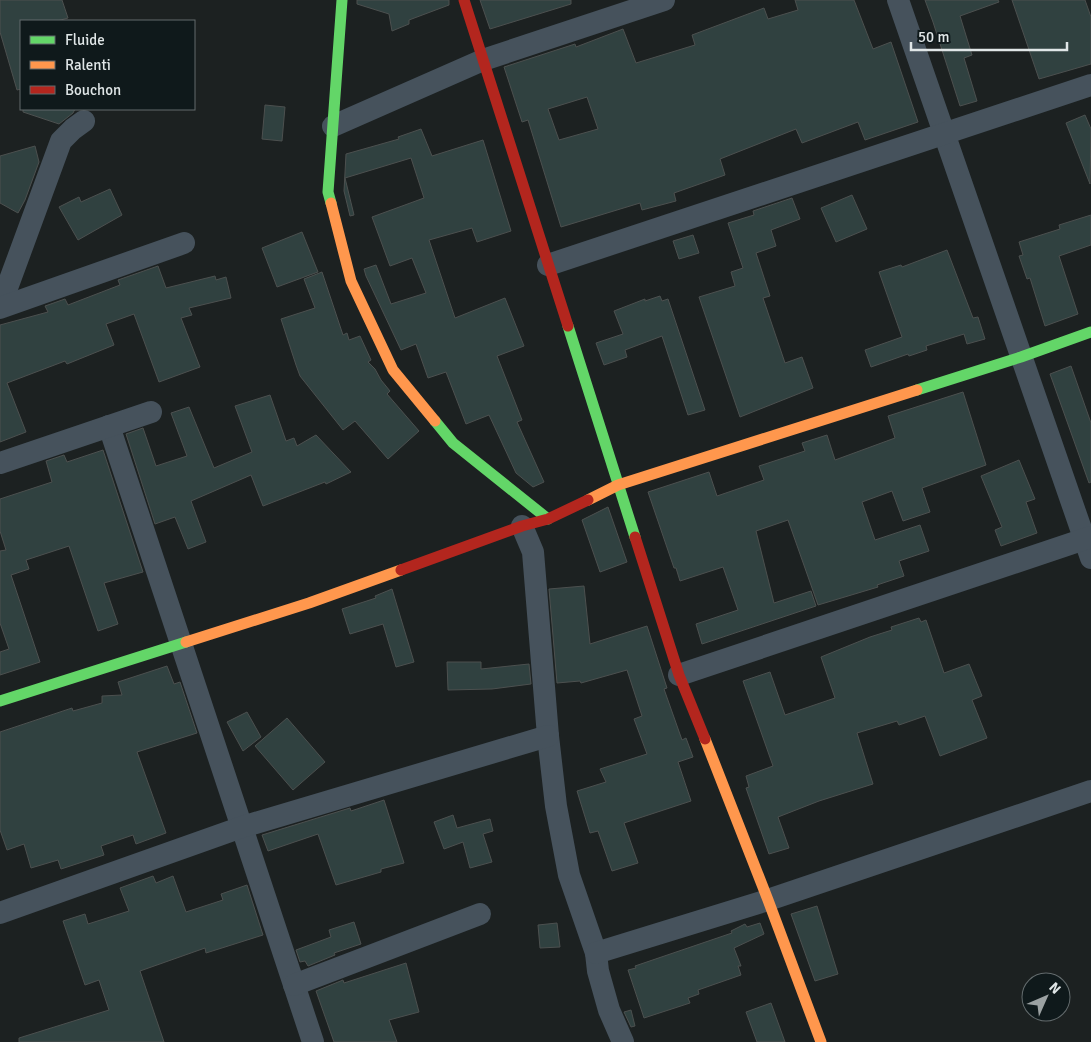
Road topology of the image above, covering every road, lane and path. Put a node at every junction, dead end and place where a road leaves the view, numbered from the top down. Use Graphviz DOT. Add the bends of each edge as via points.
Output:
graph roads {
  1 [pos="342,0"];
  2 [pos="464,0"];
  3 [pos="664,0"];
  4 [pos="898,0"];
  5 [pos="483,60"];
  6 [pos="1091,85"];
  7 [pos="84,121"];
  8 [pos="333,126"];
  9 [pos="944,134"];
  10 [pos="184,243"];
  11 [pos="548,265"];
  12 [pos="0,307"];
  13 [pos="1091,332"];
  14 [pos="1021,357"];
  15 [pos="151,412"];
  16 [pos="109,426"];
  17 [pos="0,463"];
  18 [pos="618,485"];
  19 [pos="548,519"];
  20 [pos="522,526"];
  21 [pos="1089,545"];
  22 [pos="181,644"];
  23 [pos="679,675"];
  24 [pos="0,701"];
  25 [pos="548,736"];
  26 [pos="1091,791"];
  27 [pos="242,828"];
  28 [pos="768,900"];
  29 [pos="0,913"];
  30 [pos="480,914"];
  31 [pos="596,953"];
  32 [pos="294,985"];
  33 [pos="313,1042"];
  34 [pos="623,1042"];
  35 [pos="821,1042"];
  1 -- 8 [label="street"];
  2 -- 5 [label="street"];
  3 -- 5 [label="street"];
  4 -- 9 [label="street"];
  5 -- 8 [label="street"];
  5 -- 11 [label="street"];
  6 -- 9 [label="street"];
  7 -- 12 [label="street" via="61,141"];
  8 -- 19 [label="street" via="328,192 350,281 393,370 453,443"];
  9 -- 11 [label="street"];
  9 -- 14 [label="street"];
  10 -- 12 [label="street"];
  11 -- 18 [label="street"];
  13 -- 14 [label="street"];
  14 -- 18 [label="street"];
  14 -- 21 [label="street"];
  15 -- 16 [label="street"];
  16 -- 17 [label="street"];
  16 -- 22 [label="street"];
  18 -- 19 [label="street"];
  18 -- 23 [label="street"];
  19 -- 20 [label="street"];
  20 -- 22 [label="street" via="309,603"];
  20 -- 25 [label="street" via="533,552"];
  21 -- 23 [label="street"];
  22 -- 24 [label="street"];
  22 -- 27 [label="street"];
  23 -- 28 [label="street"];
  25 -- 27 [label="street"];
  25 -- 31 [label="street" via="556,806 569,875"];
  26 -- 28 [label="street"];
  27 -- 29 [label="street"];
  27 -- 32 [label="street"];
  28 -- 31 [label="street"];
  28 -- 35 [label="street"];
  30 -- 32 [label="street"];
  31 -- 34 [label="street" via="609,1010"];
  32 -- 33 [label="street"];
}
